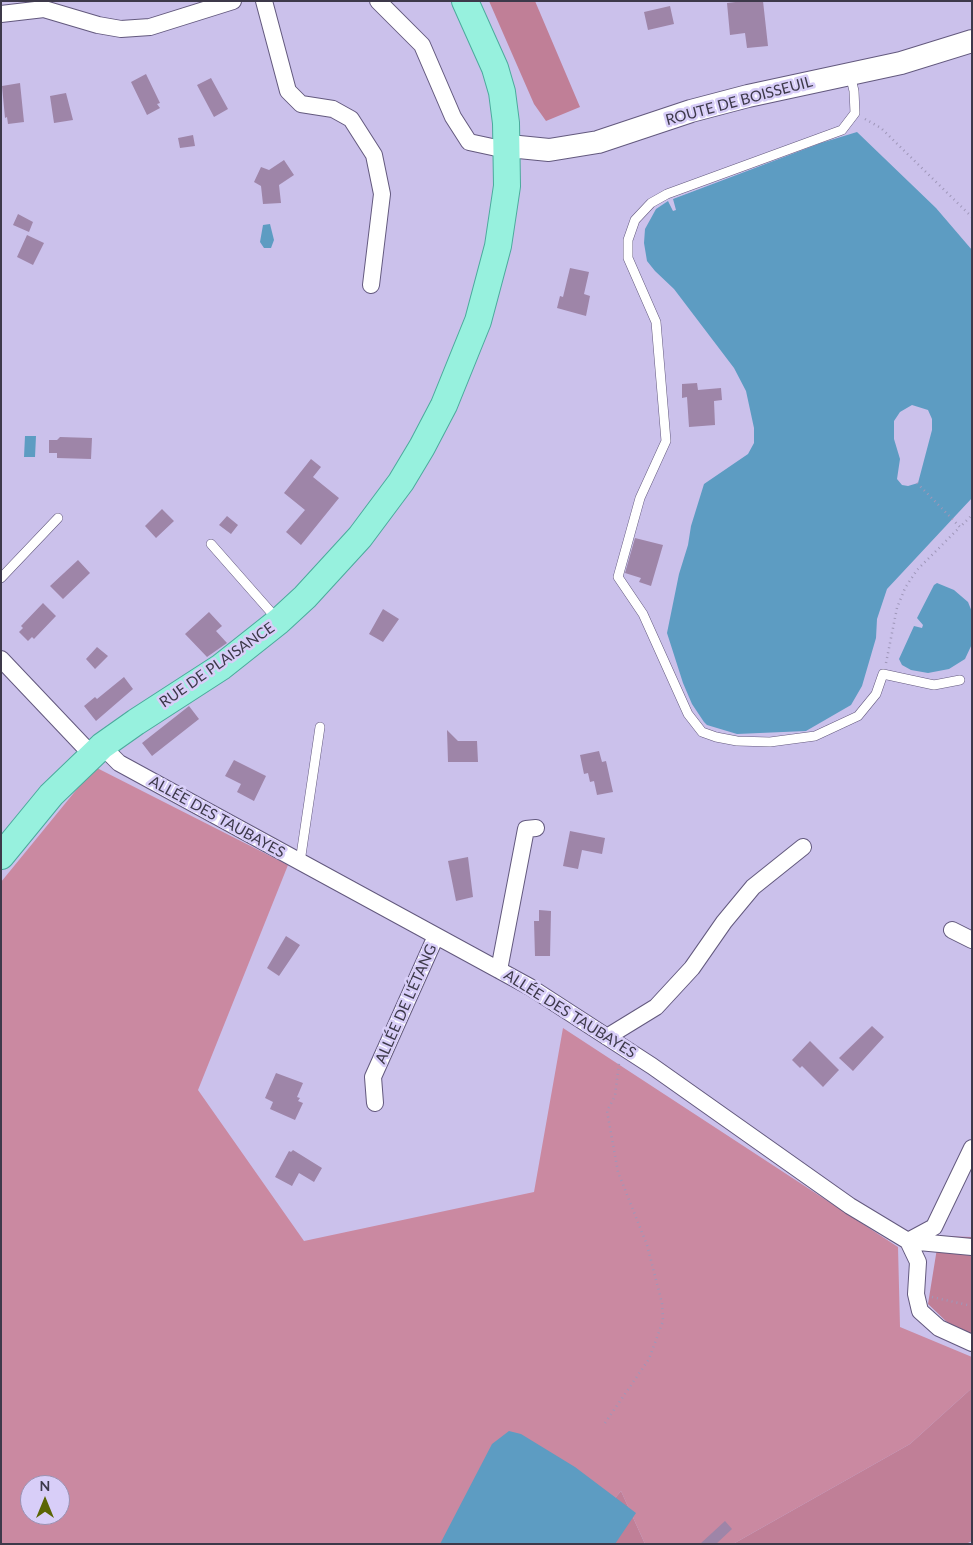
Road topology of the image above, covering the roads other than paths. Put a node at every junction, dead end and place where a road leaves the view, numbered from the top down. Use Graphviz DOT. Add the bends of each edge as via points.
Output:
graph roads {
  1 [pos="233,1"];
  2 [pos="264,1"];
  3 [pos="378,1"];
  4 [pos="465,1"];
  5 [pos="1,14"];
  6 [pos="972,41"];
  7 [pos="850,74"];
  8 [pos="506,150"];
  9 [pos="371,285"];
  10 [pos="58,518"];
  11 [pos="211,544"];
  12 [pos="1,578"];
  13 [pos="279,621"];
  14 [pos="1,658"];
  15 [pos="960,680"];
  16 [pos="320,727"];
  17 [pos="97,751"];
  18 [pos="536,828"];
  19 [pos="803,847"];
  20 [pos="1,856"];
  21 [pos="300,862"];
  22 [pos="952,930"];
  23 [pos="436,936"];
  24 [pos="972,940"];
  25 [pos="499,970"];
  26 [pos="607,1036"];
  27 [pos="375,1103"];
  28 [pos="972,1148"];
  29 [pos="908,1241"];
  30 [pos="972,1247"];
  31 [pos="972,1343"];
  1 -- 5 [label="street" via="150,27 121,29 44,9"];
  2 -- 9 [label="street" via="288,91 301,104 333,109 352,119 374,155 382,194"];
  3 -- 8 [label="street" via="422,45 453,116 469,142"];
  4 -- 8 [label="main road, RUE DE PLAISANCE" via="495,68 502,92"];
  6 -- 7 [label="main road, ROUTE DE BOISSEUIL" via="901,63"];
  7 -- 8 [label="main road, ROUTE DE BOISSEUIL" via="691,111 598,142 550,150"];
  7 -- 15 [label="lane" via="855,113 842,130 667,194 651,203 635,220 628,240 628,258 656,322 666,441 640,498 618,577 643,614 688,714 702,732 716,737 770,742 815,736 858,716 876,694 883,674 934,685"];
  8 -- 13 [label="main road, RUE DE PLAISANCE" via="502,223 489,282 465,358 444,405 401,482 371,523 338,563"];
  10 -- 12 [label="lane"];
  11 -- 13 [label="lane"];
  13 -- 17 [label="main road, RUE DE PLAISANCE" via="221,667"];
  14 -- 17 [label="street, ALLÉE DES TAUBAYES"];
  16 -- 21 [label="lane"];
  17 -- 20 [label="main road, RUE DE PLAISANCE" via="51,795"];
  17 -- 21 [label="street, ALLÉE DES TAUBAYES"];
  18 -- 25 [label="street" via="526,829"];
  19 -- 26 [label="street" via="753,887 692,968 656,1008"];
  21 -- 23 [label="street, ALLÉE DES TAUBAYES"];
  22 -- 24 [label="street"];
  23 -- 25 [label="street, ALLÉE DES TAUBAYES"];
  23 -- 27 [label="street, ALLÉE DE L'ÉTANG" via="373,1077"];
  25 -- 26 [label="street, ALLÉE DES TAUBAYES"];
  26 -- 29 [label="street, ALLÉE DES TAUBAYES" via="850,1206"];
  28 -- 29 [label="street" via="934,1227"];
  29 -- 30 [label="street"];
  29 -- 31 [label="street" via="918,1262 916,1294 920,1311 939,1328"];
}
